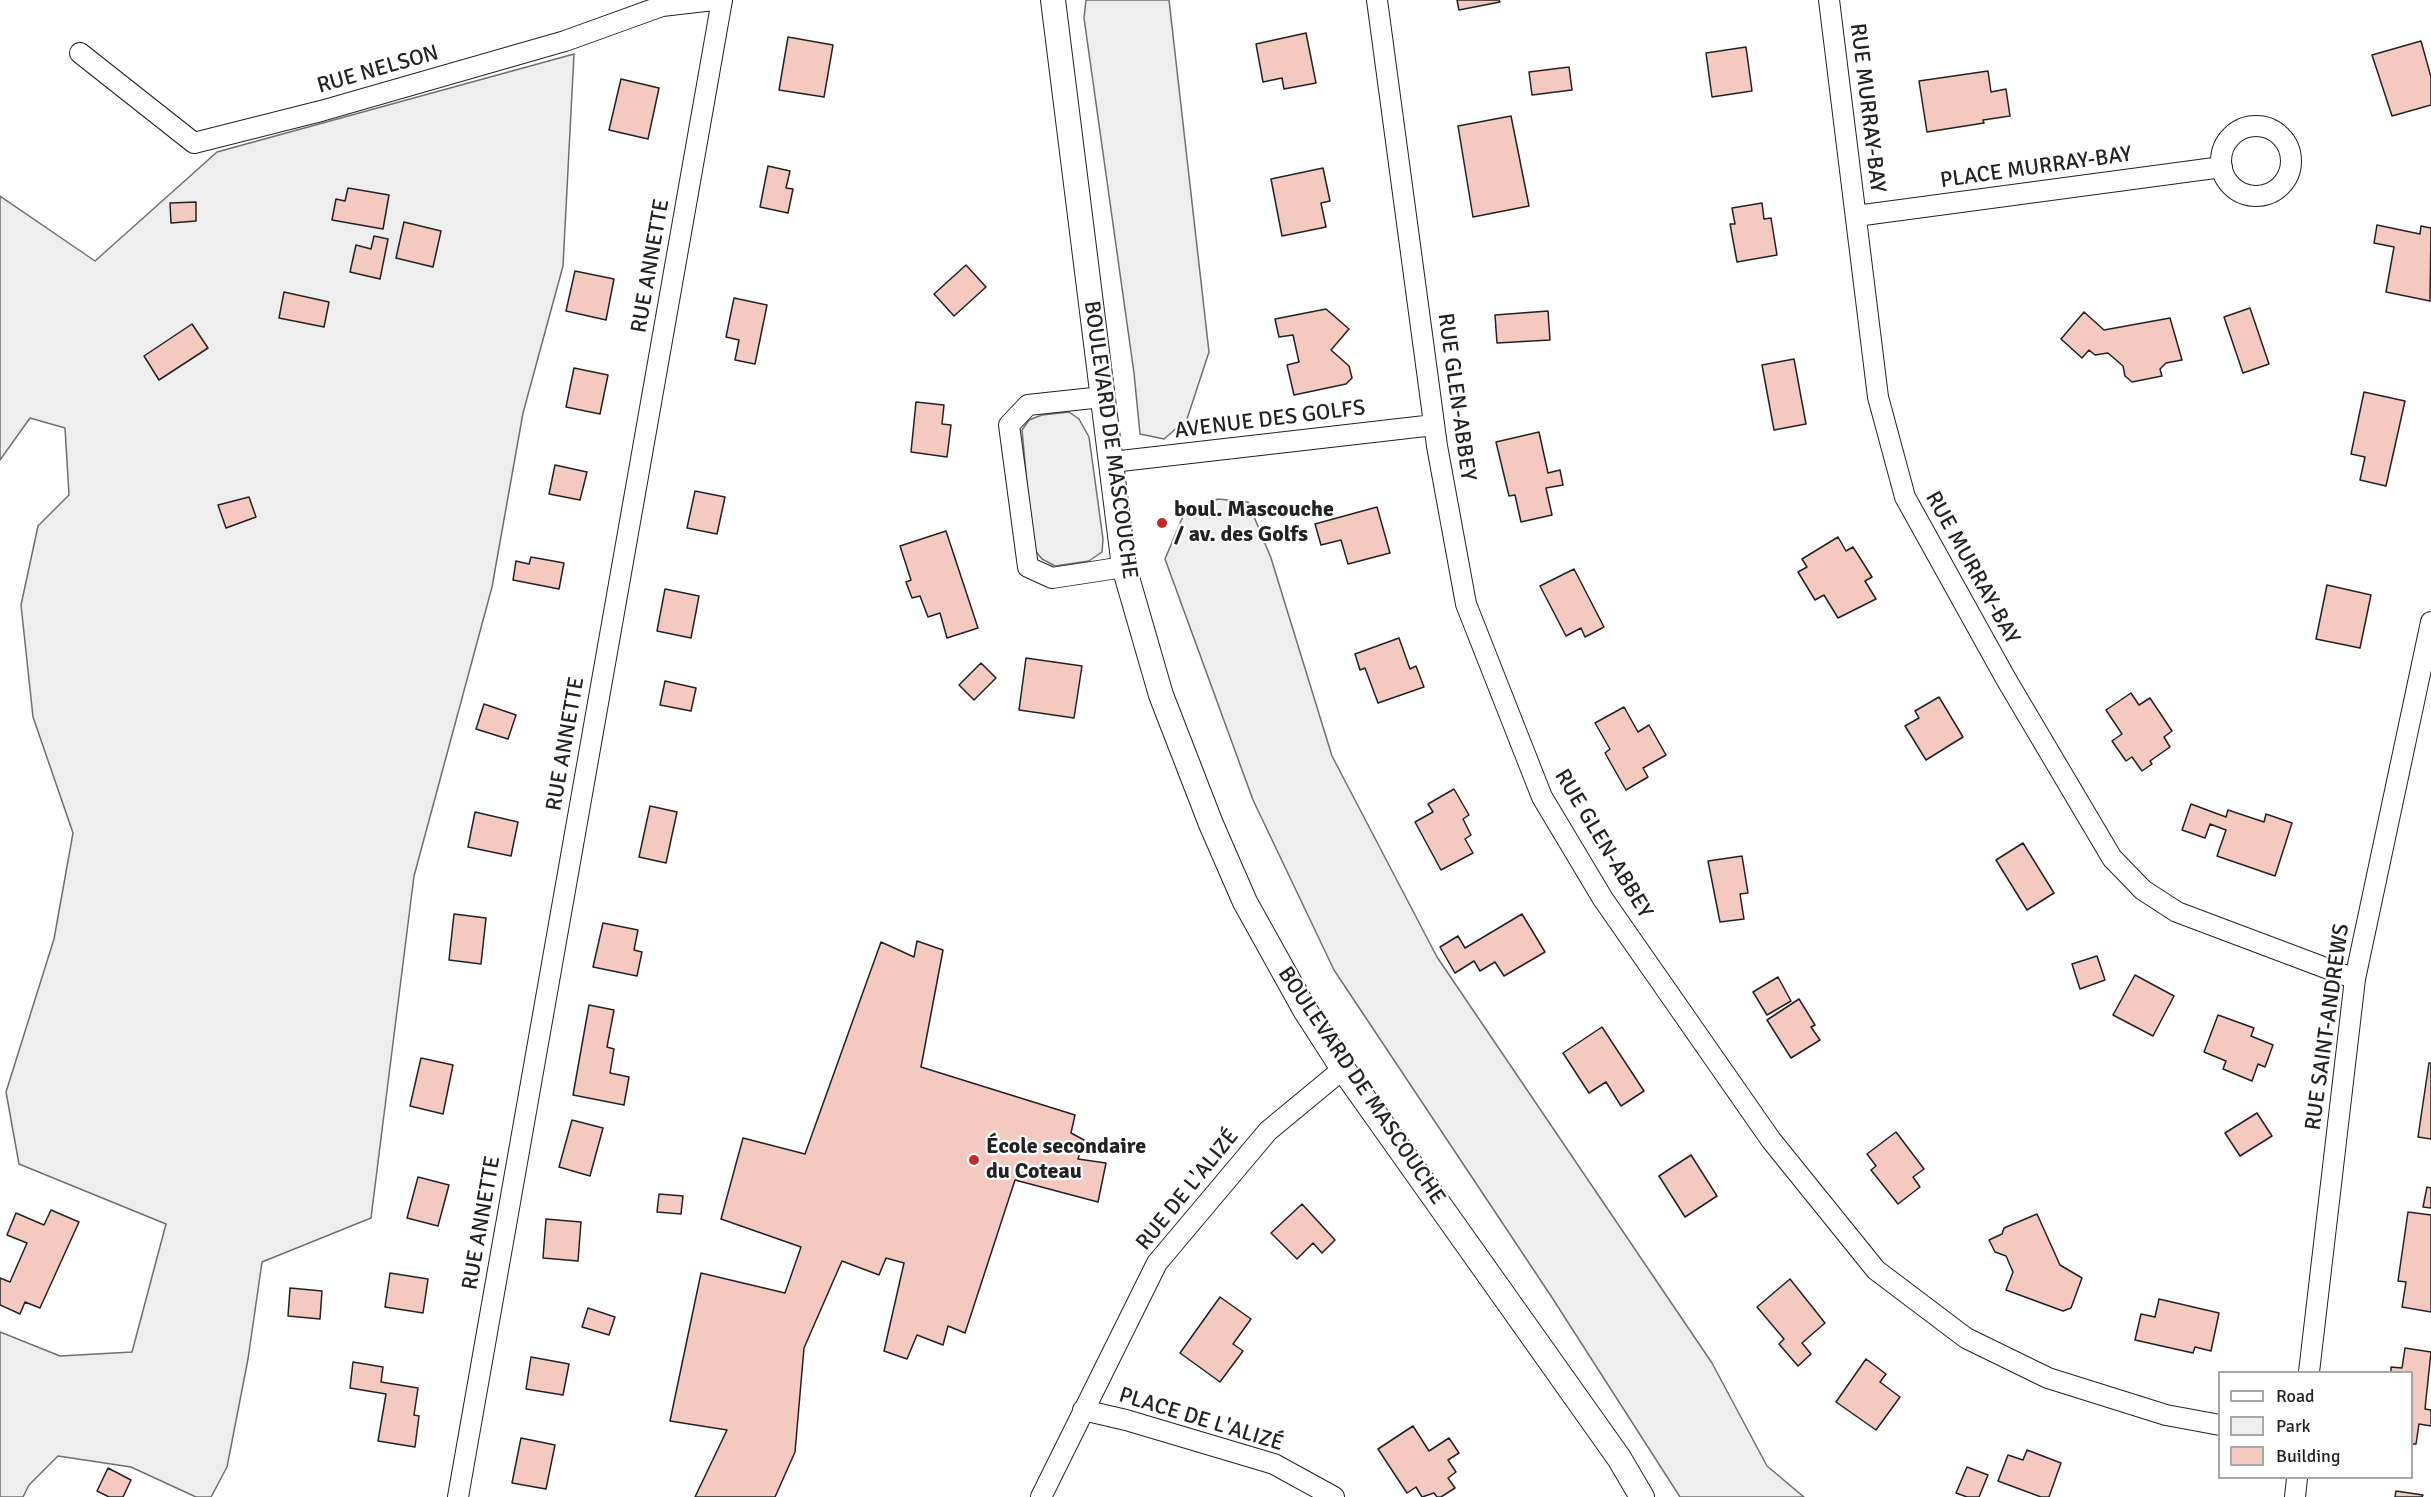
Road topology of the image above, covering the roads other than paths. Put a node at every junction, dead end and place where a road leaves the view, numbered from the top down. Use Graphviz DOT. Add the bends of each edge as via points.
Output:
graph roads {
  1 [pos="714,0"];
  2 [pos="722,0"];
  3 [pos="1053,0"];
  4 [pos="1377,0"];
  5 [pos="1829,0"];
  6 [pos="80,53"];
  7 [pos="2222,167"];
  8 [pos="1856,216"];
  9 [pos="1102,397"];
  10 [pos="1434,425"];
  11 [pos="1112,462"];
  12 [pos="1124,567"];
  13 [pos="2431,622"];
  14 [pos="2355,979"];
  15 [pos="1343,1069"];
  16 [pos="2309,1371"];
  17 [pos="1083,1410"];
  18 [pos="2218,1425"];
  19 [pos="2297,1479"];
  20 [pos="458,1497"];
  21 [pos="1041,1497"];
  22 [pos="1334,1497"];
  23 [pos="1642,1497"];
  24 [pos="2295,1497"];
  1 -- 6 [label="street, RUE NELSON" via="662,6 565,41 194,143"];
  2 -- 20 [label="street, RUE ANNETTE"];
  3 -- 9 [label="street, BOULEVARD DE MASCOUCHE"];
  4 -- 10 [label="street, RUE GLEN-ABBEY"];
  5 -- 8 [label="street, RUE MURRAY-BAY"];
  7 -- 8 [label="street, PLACE MURRAY-BAY"];
  8 -- 14 [label="street, RUE MURRAY-BAY" via="1878,397 1905,497 2112,858 2143,890 2177,912"];
  9 -- 11 [label="street, BOULEVARD DE MASCOUCHE"];
  9 -- 12 [label="street" via="1028,405 1009,425 1028,567 1052,578"];
  10 -- 11 [label="street, AVENUE DES GOLFS"];
  10 -- 18 [label="street, RUE GLEN-ABBEY" via="1466,604 1542,797 1604,899 1771,1140 1876,1270 1966,1338 2048,1378 2166,1415"];
  11 -- 12 [label="street, BOULEVARD DE MASCOUCHE"];
  12 -- 15 [label="street, BOULEVARD DE MASCOUCHE" via="1161,695 1228,864 1276,962"];
  13 -- 14 [label="street, RUE SAINT-ANDREWS"];
  14 -- 16 [label="street, RUE SAINT-ANDREWS"];
  15 -- 17 [label="street, RUE DE L'ALIZÉ" via="1268,1131 1156,1263"];
  15 -- 23 [label="street, BOULEVARD DE MASCOUCHE" via="1613,1448"];
  17 -- 21 [label="street, RUE DE L'ALIZÉ"];
  17 -- 22 [label="street, PLACE DE L'ALIZÉ" via="1274,1464"];
  19 -- 24 [label="street"];
}
